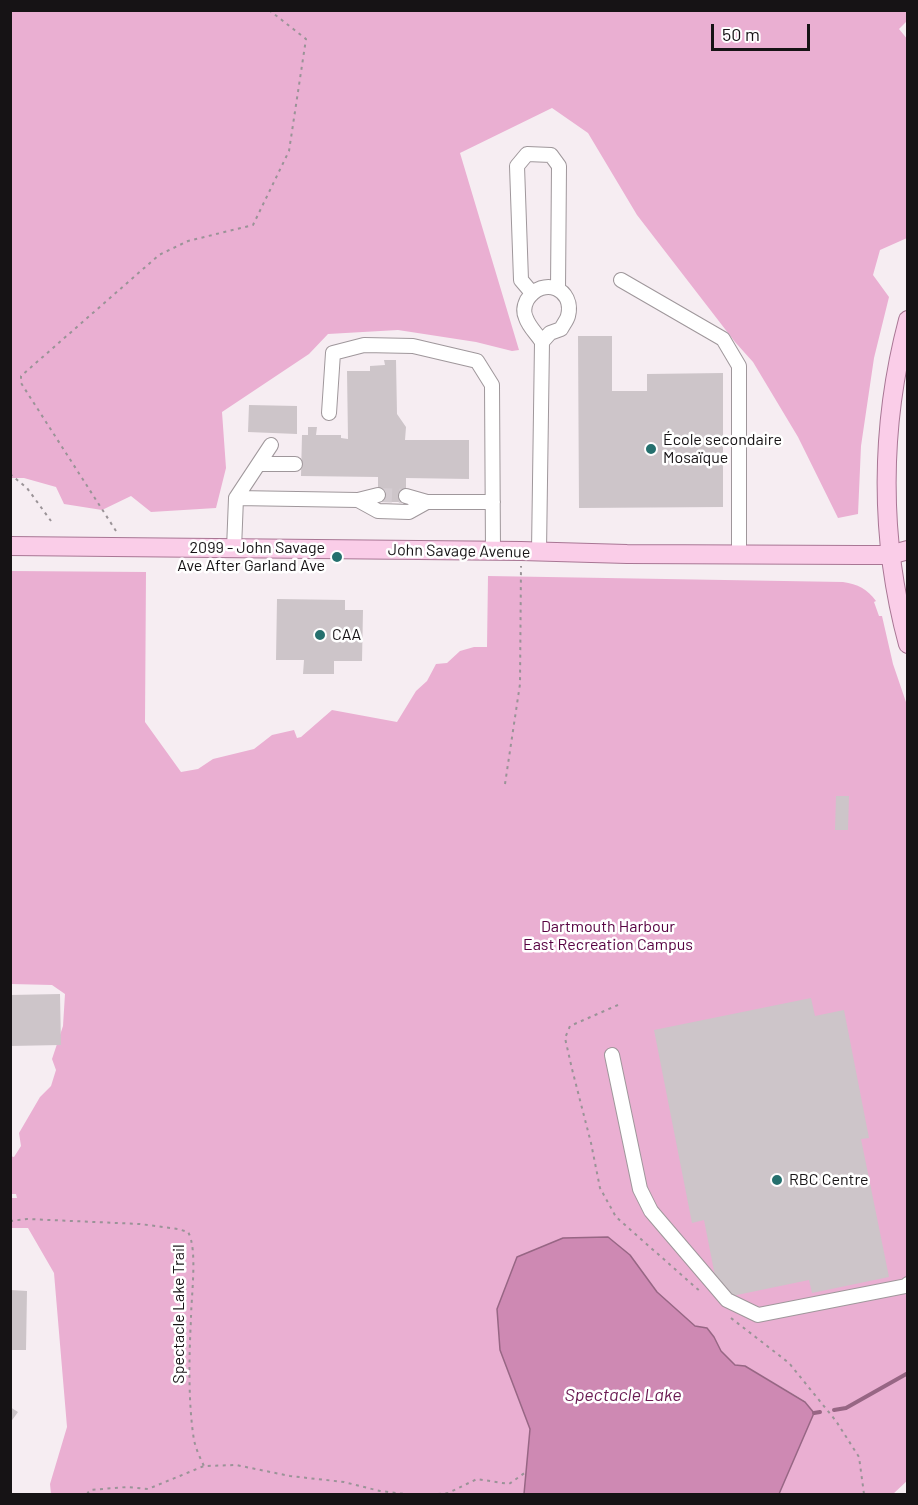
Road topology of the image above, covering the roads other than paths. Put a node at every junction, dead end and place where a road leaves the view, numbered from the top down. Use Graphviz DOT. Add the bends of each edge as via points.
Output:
graph roads {
  1 [pos="621,280"];
  2 [pos="558,289"];
  3 [pos="532,293"];
  4 [pos="908,320"];
  5 [pos="542,342"];
  6 [pos="329,413"];
  7 [pos="271,445"];
  8 [pos="259,464"];
  9 [pos="295,464"];
  10 [pos="378,495"];
  11 [pos="406,496"];
  12 [pos="236,498"];
  13 [pos="358,500"];
  14 [pos="427,502"];
  15 [pos="494,502"];
  16 [pos="10,546"];
  17 [pos="234,549"];
  18 [pos="493,551"];
  19 [pos="539,552"];
  20 [pos="899,553"];
  21 [pos="739,555"];
  22 [pos="908,644"];
  23 [pos="612,1055"];
  24 [pos="908,1284"];
  1 -- 21 [label="lane" via="723,339 739,366"];
  2 -- 3 [label="lane" via="549,286"];
  2 -- 3 [label="lane" via="559,166 551,155 527,154 518,166 521,280"];
  2 -- 5 [label="lane" via="569,305 568,317 561,329"];
  3 -- 5 [label="lane" via="524,305 525,316"];
  4 -- 20 [label="main road" via="890,408 887,451 887,521"];
  5 -- 19 [label="lane"];
  6 -- 15 [label="lane" via="333,353 364,345 413,346 477,361 492,385"];
  7 -- 8 [label="lane"];
  8 -- 9 [label="lane"];
  8 -- 12 [label="lane"];
  10 -- 13 [label="lane"];
  11 -- 14 [label="lane"];
  12 -- 13 [label="lane"];
  12 -- 17 [label="lane"];
  13 -- 14 [label="lane" via="378,511 409,512"];
  14 -- 15 [label="lane"];
  15 -- 18 [label="lane"];
  16 -- 17 [label="main road, John Savage Avenue"];
  17 -- 18 [label="main road, John Savage Avenue"];
  18 -- 19 [label="main road, John Savage Avenue"];
  19 -- 21 [label="main road, John Savage Avenue"];
  20 -- 21 [label="main road, John Savage Avenue"];
  20 -- 22 [label="main road" via="898,602"];
  23 -- 24 [label="lane" via="644,1198 727,1300 758,1314"];
}
